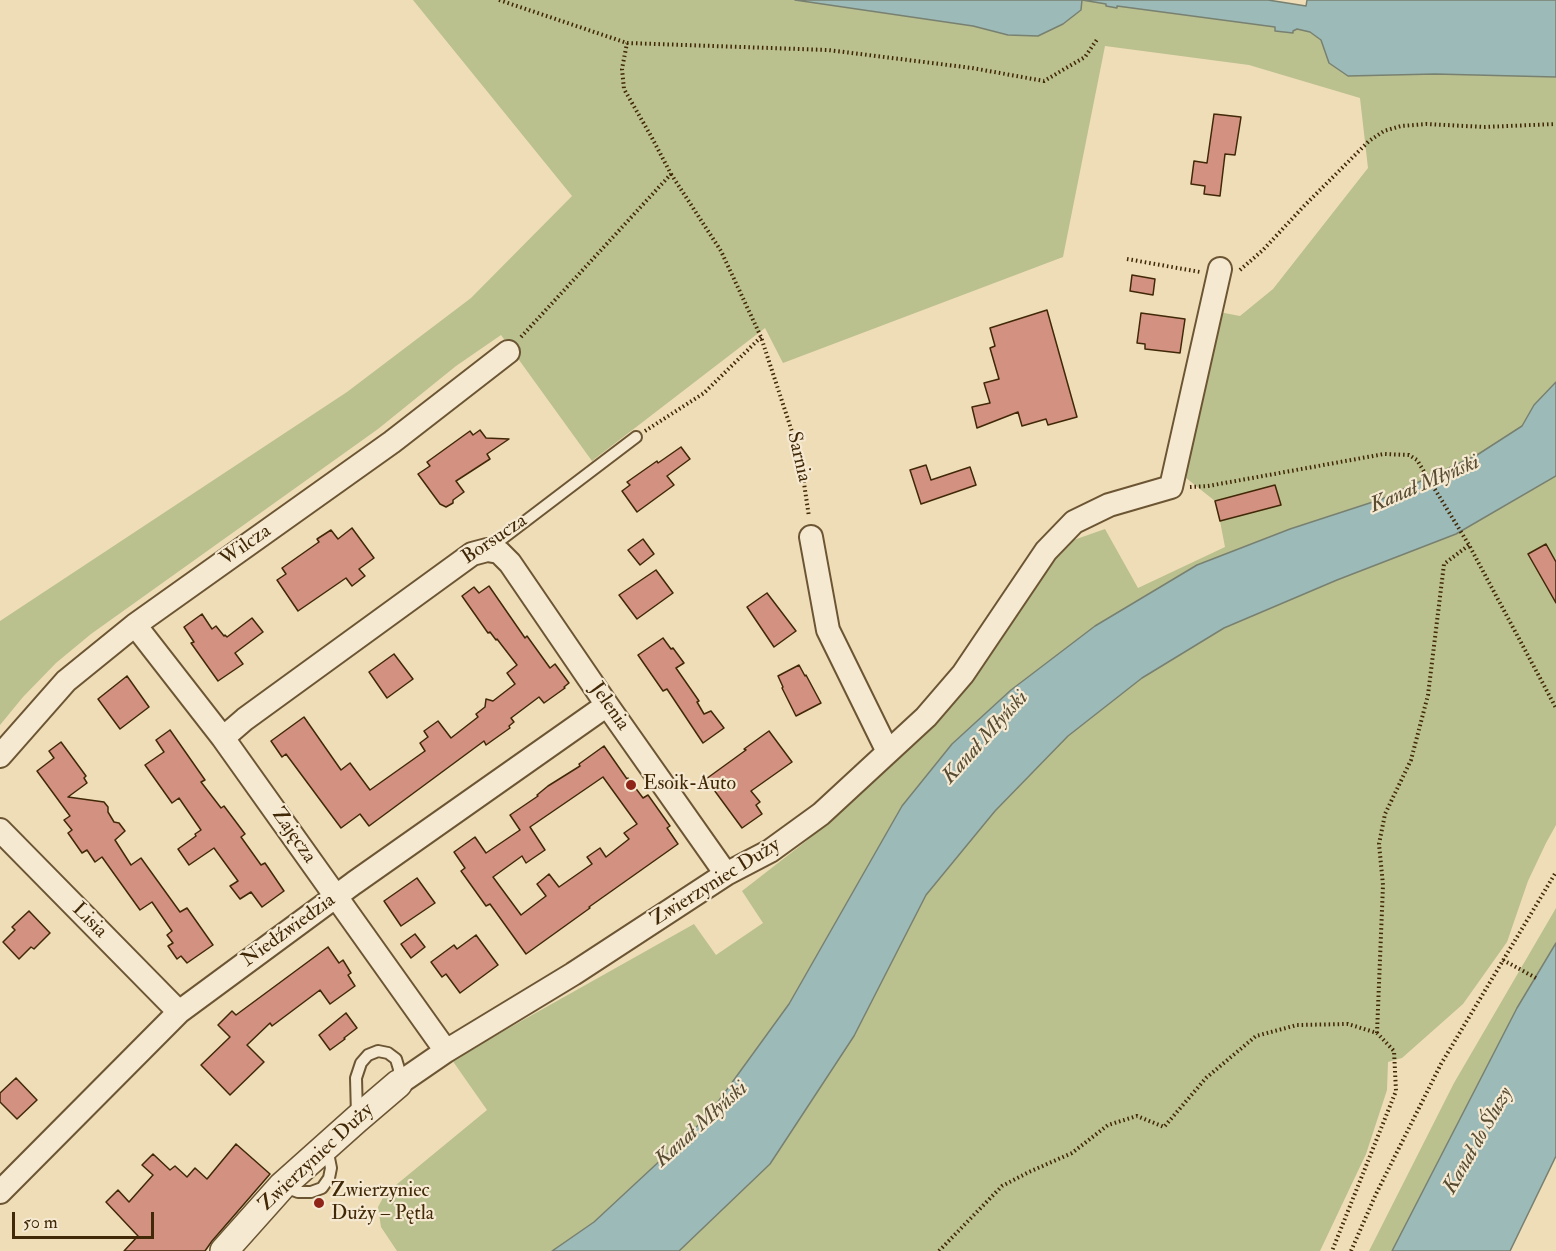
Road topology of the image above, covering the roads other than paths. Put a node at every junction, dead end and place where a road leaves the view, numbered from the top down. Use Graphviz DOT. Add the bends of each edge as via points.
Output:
graph roads {
  1 [pos="1219,272"];
  2 [pos="508,352"];
  3 [pos="636,436"];
  4 [pos="811,537"];
  5 [pos="487,550"];
  6 [pos="135,625"];
  7 [pos="607,705"];
  8 [pos="224,738"];
  9 [pos="888,752"];
  10 [pos="0,756"];
  11 [pos="0,830"];
  12 [pos="726,874"];
  13 [pos="336,897"];
  14 [pos="179,1012"];
  15 [pos="446,1051"];
  16 [pos="398,1084"];
  17 [pos="357,1119"];
  18 [pos="0,1192"];
  19 [pos="224,1251"];
  1 -- 9 [label="street, Zwierzyniec Duży" via="1171,487 1109,505 1074,522 1046,551 963,674 926,717"];
  2 -- 6 [label="street, Wilcza" via="392,442"];
  3 -- 5 [label="lane, Borsucza"];
  4 -- 9 [label="street" via="828,630"];
  5 -- 7 [label="street, Jelenia" via="499,552 510,562"];
  5 -- 8 [label="street, Borsucza" via="472,554"];
  6 -- 8 [label="street, Zajęcza"];
  6 -- 10 [label="street, Wilcza" via="66,681"];
  7 -- 12 [label="street, Jelenia"];
  7 -- 13 [label="street, Niedźwiedzia"];
  8 -- 13 [label="street, Zajęcza"];
  9 -- 12 [label="street, Zwierzyniec Duży" via="821,814 770,850"];
  11 -- 14 [label="street, Lisia"];
  12 -- 15 [label="street, Zwierzyniec Duży"];
  13 -- 14 [label="street, Niedźwiedzia"];
  13 -- 15 [label="street, Zajęcza"];
  14 -- 18 [label="street, Niedźwiedzia"];
  15 -- 16 [label="street, Zwierzyniec Duży"];
  16 -- 17 [label="street, Zwierzyniec Duży"];
  16 -- 17 [label="lane" via="396,1059 378,1051 368,1055 356,1078"];
  17 -- 19 [label="street, Zwierzyniec Duży" via="282,1186"];
}
